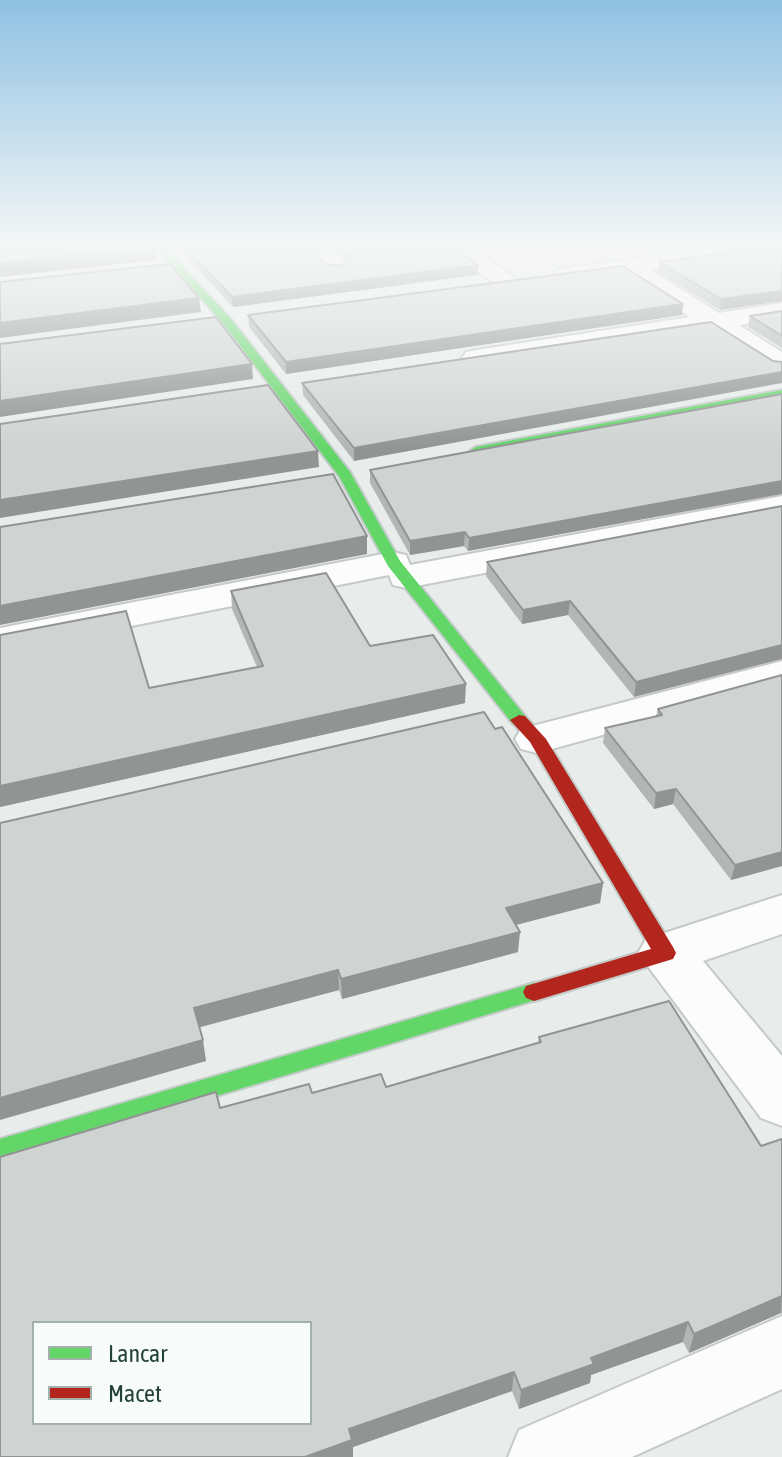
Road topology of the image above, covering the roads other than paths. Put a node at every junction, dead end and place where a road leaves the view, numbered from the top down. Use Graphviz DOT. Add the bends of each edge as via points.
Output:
graph roads {
  1 [pos="221,314"];
  2 [pos="705,314"];
  3 [pos="738,314"];
  4 [pos="763,314"];
  5 [pos="257,316"];
  6 [pos="743,317"];
  7 [pos="226,320"];
  8 [pos="715,320"];
  9 [pos="195,324"];
  10 [pos="782,339"];
  11 [pos="449,362"];
  12 [pos="782,364"];
  13 [pos="308,384"];
  14 [pos="277,389"];
  15 [pos="246,393"];
  16 [pos="782,394"];
  17 [pos="454,455"];
  18 [pos="782,506"];
  19 [pos="400,570"];
  20 [pos="0,640"];
  21 [pos="782,673"];
  22 [pos="463,719"];
  23 [pos="523,724"];
  24 [pos="782,914"];
  25 [pos="665,953"];
  26 [pos="782,1100"];
  27 [pos="0,1150"];
  28 [pos="782,1352"];
  29 [pos="546,1457"];
  1 -- 7 [label="street"];
  2 -- 8 [label="street"];
  3 -- 6 [label="street"];
  4 -- 6 [label="street"];
  5 -- 7 [label="street"];
  6 -- 8 [label="street"];
  6 -- 10 [label="street"];
  7 -- 9 [label="street"];
  7 -- 14 [label="street"];
  8 -- 11 [label="street"];
  8 -- 12 [label="street"];
  13 -- 14 [label="street"];
  14 -- 15 [label="street"];
  14 -- 19 [label="street" via="345,475"];
  16 -- 17 [label="street"];
  18 -- 19 [label="street"];
  19 -- 20 [label="street"];
  19 -- 23 [label="street"];
  21 -- 23 [label="street"];
  22 -- 23 [label="street"];
  23 -- 25 [label="street"];
  24 -- 25 [label="street"];
  25 -- 26 [label="street"];
  25 -- 27 [label="street"];
  28 -- 29 [label="street"];
}
